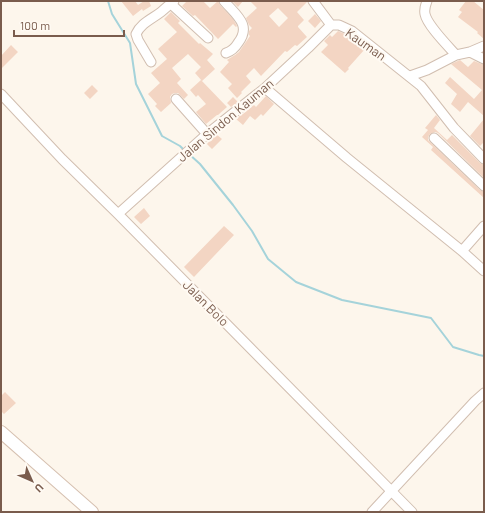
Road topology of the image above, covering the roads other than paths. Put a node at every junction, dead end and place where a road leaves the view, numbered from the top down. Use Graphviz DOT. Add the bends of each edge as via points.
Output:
graph roads {
  1 [pos="224,1"];
  2 [pos="313,1"];
  3 [pos="427,1"];
  4 [pos="172,2"];
  5 [pos="331,25"];
  6 [pos="208,38"];
  7 [pos="484,46"];
  8 [pos="470,52"];
  9 [pos="226,53"];
  10 [pos="456,55"];
  11 [pos="484,59"];
  12 [pos="151,62"];
  13 [pos="428,70"];
  14 [pos="410,76"];
  15 [pos="421,86"];
  16 [pos="265,88"];
  17 [pos="1,94"];
  18 [pos="176,99"];
  19 [pos="207,134"];
  20 [pos="434,138"];
  21 [pos="484,158"];
  22 [pos="484,186"];
  23 [pos="118,214"];
  24 [pos="484,226"];
  25 [pos="462,251"];
  26 [pos="484,271"];
  27 [pos="484,393"];
  28 [pos="1,432"];
  29 [pos="391,492"];
  30 [pos="92,512"];
  31 [pos="372,512"];
  32 [pos="412,512"];
  1 -- 9 [label="street" via="245,30 236,46"];
  2 -- 5 [label="street, Kauman"];
  3 -- 10 [label="street" via="424,7 428,22"];
  4 -- 6 [label="street"];
  4 -- 12 [label="street" via="147,21 136,34"];
  5 -- 14 [label="street, Kauman" via="339,25 352,31"];
  5 -- 16 [label="street, Jalan Sindon Kauman"];
  7 -- 8 [label="street"];
  8 -- 10 [label="street"];
  8 -- 11 [label="street"];
  10 -- 13 [label="street"];
  13 -- 14 [label="street"];
  13 -- 15 [label="street"];
  14 -- 15 [label="street, Kauman"];
  15 -- 21 [label="street, Kauman" via="454,128"];
  16 -- 19 [label="street, Jalan Sindon Kauman"];
  16 -- 25 [label="street"];
  17 -- 23 [label="street, Jalan Bolo"];
  18 -- 19 [label="street"];
  19 -- 23 [label="street, Jalan Sindon Kauman"];
  20 -- 22 [label="street"];
  23 -- 29 [label="street, Jalan Bolo"];
  24 -- 25 [label="street"];
  25 -- 26 [label="street"];
  27 -- 29 [label="street"];
  28 -- 30 [label="street"];
  29 -- 31 [label="street"];
  29 -- 32 [label="street, Jalan Bolo"];
}
